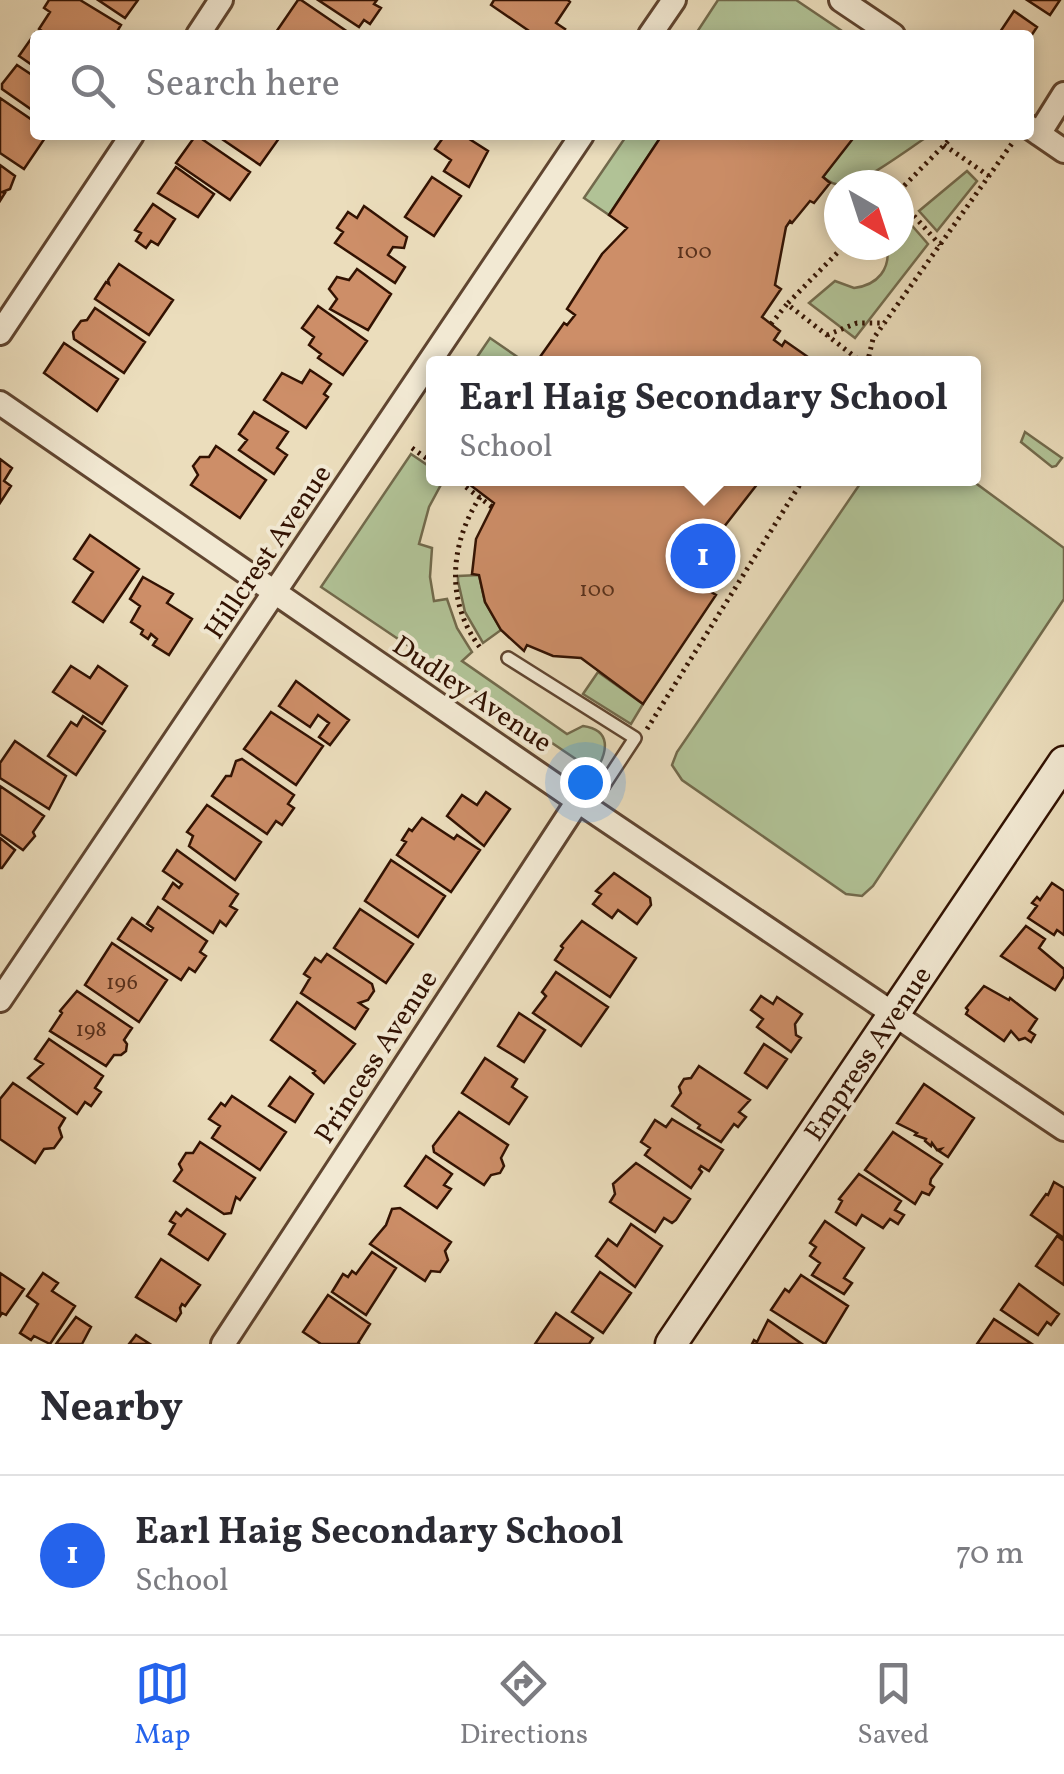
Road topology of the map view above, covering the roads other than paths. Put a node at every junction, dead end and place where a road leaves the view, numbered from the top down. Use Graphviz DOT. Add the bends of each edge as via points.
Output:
graph roads {
  1 [pos="221,0"];
  2 [pos="674,0"];
  3 [pos="841,0"];
  4 [pos="201,30"];
  5 [pos="653,30"];
  6 [pos="886,30"];
  7 [pos="1064,94"];
  8 [pos="1034,127"];
  9 [pos="1034,138"];
  10 [pos="129,140"];
  11 [pos="579,140"];
  12 [pos="1064,151"];
  13 [pos="0,333"];
  14 [pos="434,356"];
  15 [pos="426,368"];
  16 [pos="0,402"];
  17 [pos="275,593"];
  18 [pos="508,658"];
  19 [pos="1064,762"];
  20 [pos="583,804"];
  21 [pos="0,1000"];
  22 [pos="893,1014"];
  23 [pos="1064,1129"];
  24 [pos="223,1344"];
  25 [pos="671,1344"];
  1 -- 4 [label="street"];
  2 -- 5 [label="street"];
  3 -- 6 [label="street"];
  7 -- 8 [label="street"];
  9 -- 12 [label="street"];
  10 -- 13 [label="street"];
  11 -- 14 [label="street, Hillcrest Avenue"];
  15 -- 17 [label="street, Hillcrest Avenue"];
  16 -- 17 [label="street, Dudley Avenue"];
  17 -- 20 [label="street, Dudley Avenue"];
  17 -- 21 [label="street, Hillcrest Avenue"];
  18 -- 20 [label="lane" via="635,738"];
  19 -- 22 [label="street, Empress Avenue"];
  20 -- 22 [label="street, Dudley Avenue"];
  20 -- 24 [label="street, Princess Avenue"];
  22 -- 23 [label="street, Dudley Avenue"];
  22 -- 25 [label="street, Empress Avenue"];
}
